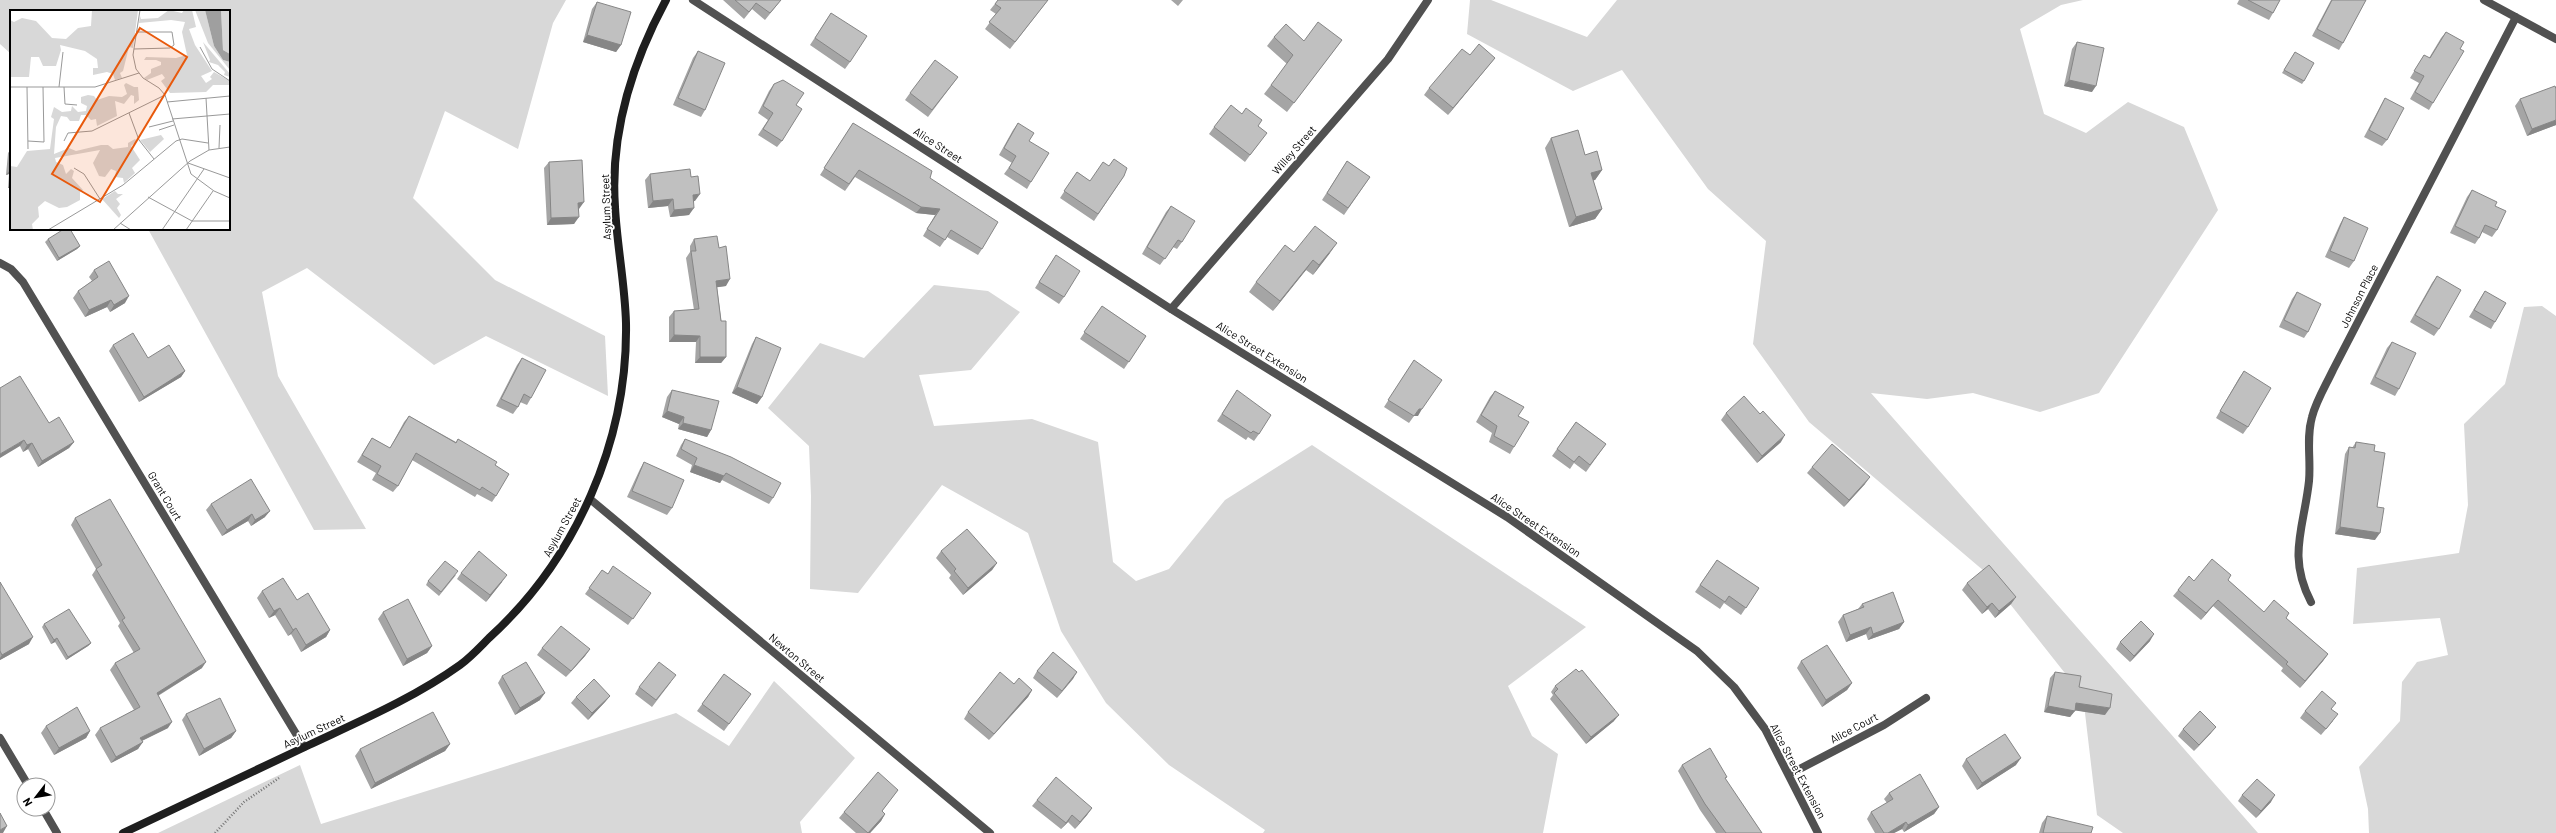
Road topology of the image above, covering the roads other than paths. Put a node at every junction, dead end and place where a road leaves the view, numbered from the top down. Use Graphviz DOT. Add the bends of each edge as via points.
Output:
graph roads {
  1 [pos="666,0"];
  2 [pos="693,0"];
  3 [pos="1428,0"];
  4 [pos="2484,0"];
  5 [pos="2516,17"];
  6 [pos="2556,39"];
  7 [pos="0,263"];
  8 [pos="1171,309"];
  9 [pos="590,499"];
  10 [pos="2311,602"];
  11 [pos="1926,698"];
  12 [pos="0,738"];
  13 [pos="304,747"];
  14 [pos="1790,774"];
  15 [pos="23,777"];
  16 [pos="48,817"];
  17 [pos="57,833"];
  18 [pos="123,833"];
  19 [pos="990,833"];
  20 [pos="1818,833"];
  1 -- 9 [label="street, Asylum Street" via="640,53 620,123 614,204 626,311 627,354 620,402"];
  2 -- 8 [label="street, Alice Street"];
  3 -- 8 [label="street, Willey Street" via="1388,59"];
  4 -- 5 [label="street"];
  5 -- 6 [label="street"];
  5 -- 10 [label="street, Johnson Place" via="2333,370 2312,416 2309,431 2309,480 2298,548 2298,570"];
  7 -- 13 [label="street, Grant Court" via="11,269 23,282"];
  8 -- 14 [label="street, Alice Street Extension" via="1507,517 1697,651 1734,687 1765,729"];
  9 -- 13 [label="street, Asylum Street" via="574,532 538,587 515,614 461,664 396,704"];
  9 -- 19 [label="street, Newton Street"];
  11 -- 14 [label="street, Alice Court" via="1884,725"];
  12 -- 15 [label="street"];
  13 -- 18 [label="street, Asylum Street"];
  14 -- 20 [label="street, Alice Street Extension"];
  16 -- 17 [label="street"];
}
